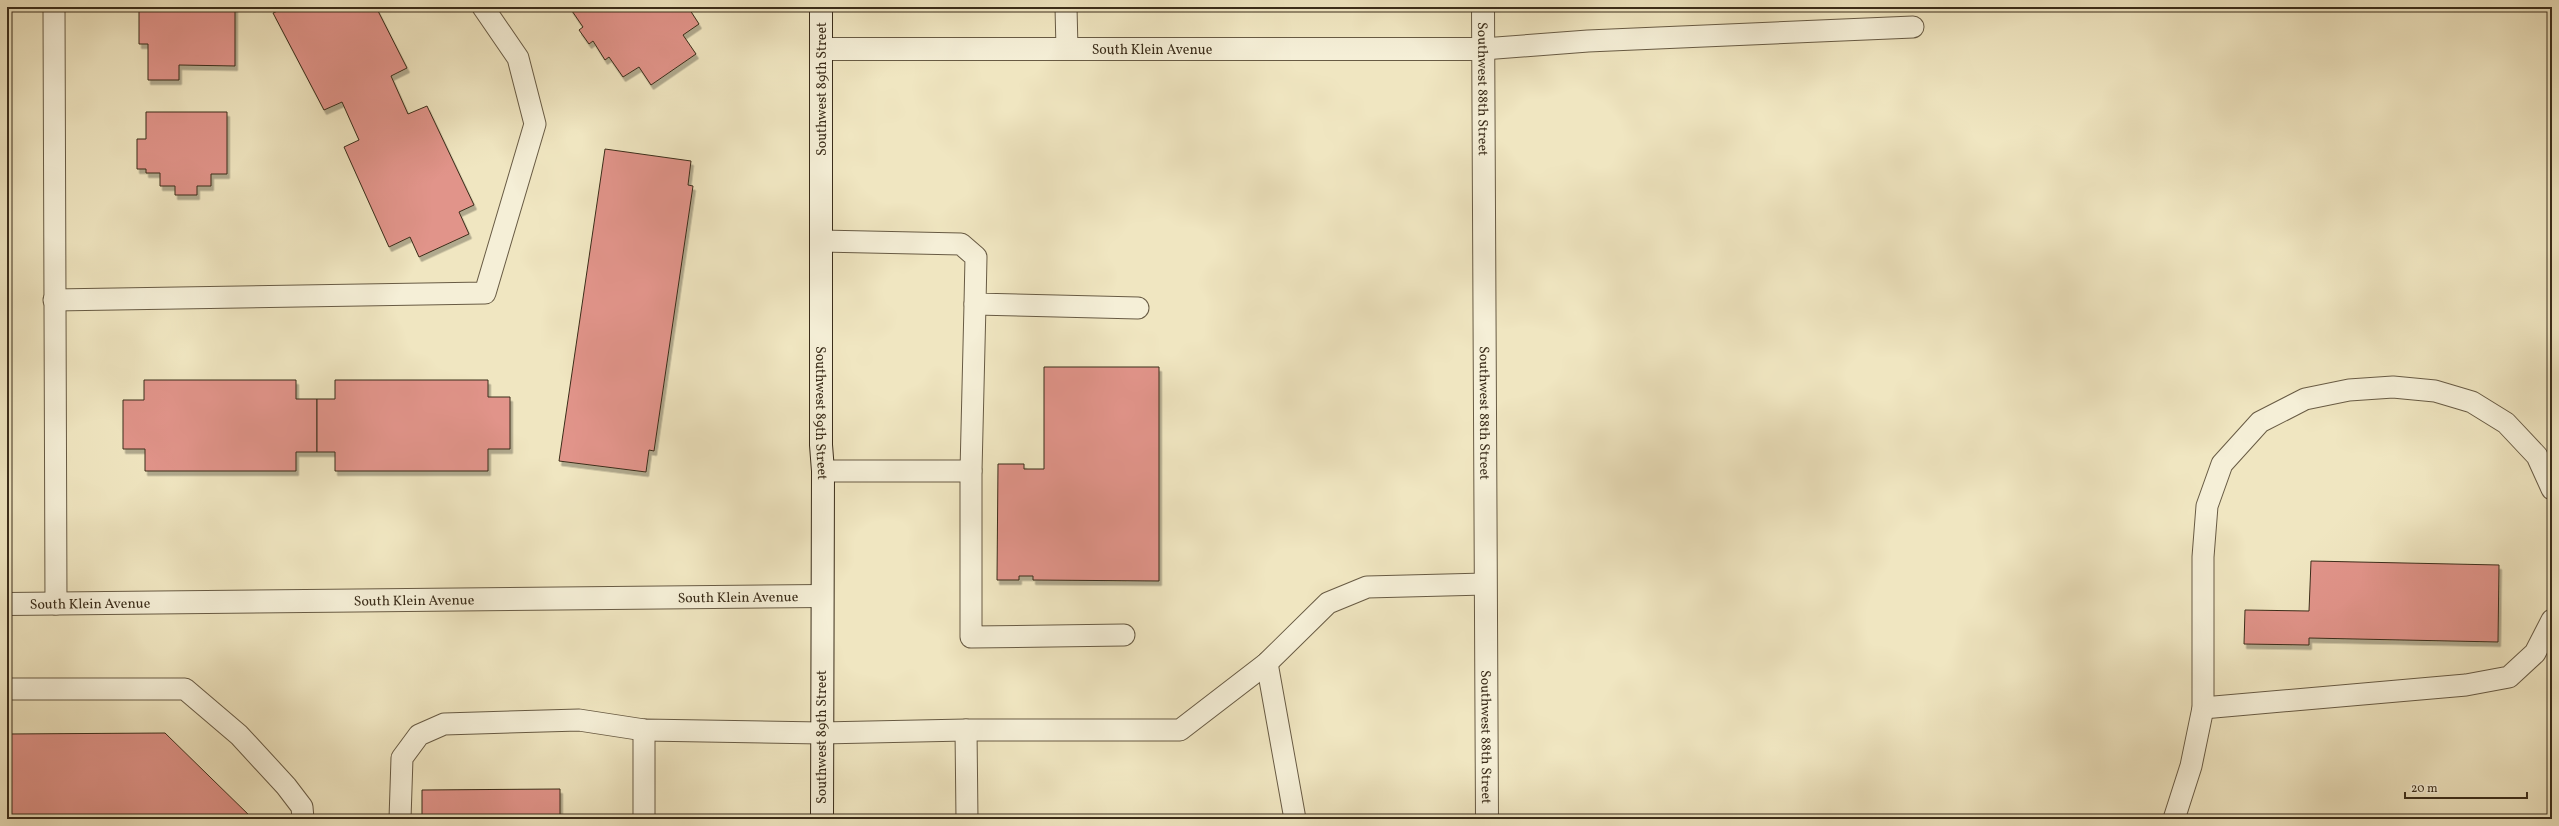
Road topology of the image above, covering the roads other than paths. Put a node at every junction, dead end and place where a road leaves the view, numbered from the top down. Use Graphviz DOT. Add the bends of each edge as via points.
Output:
graph roads {
  1 [pos="54,7"];
  2 [pos="483,7"];
  3 [pos="820,7"];
  4 [pos="1066,7"];
  5 [pos="1483,7"];
  6 [pos="1913,27"];
  7 [pos="821,49"];
  8 [pos="1067,49"];
  9 [pos="1483,49"];
  10 [pos="821,241"];
  11 [pos="54,300"];
  12 [pos="975,304"];
  13 [pos="1138,308"];
  14 [pos="823,471"];
  15 [pos="971,471"];
  16 [pos="2552,489"];
  17 [pos="1485,584"];
  18 [pos="821,596"];
  19 [pos="7,604"];
  20 [pos="56,604"];
  21 [pos="2552,620"];
  22 [pos="1124,635"];
  23 [pos="1267,664"];
  24 [pos="7,689"];
  25 [pos="2203,708"];
  26 [pos="644,730"];
  27 [pos="966,730"];
  28 [pos="821,733"];
  29 [pos="303,819"];
  30 [pos="400,819"];
  31 [pos="644,819"];
  32 [pos="822,819"];
  33 [pos="967,819"];
  34 [pos="1295,819"];
  35 [pos="1486,819"];
  36 [pos="2174,819"];
  1 -- 11 [label="lane"];
  2 -- 11 [label="lane" via="518,58 535,124 486,293"];
  3 -- 7 [label="street, Southwest 89th Street"];
  4 -- 8 [label="lane"];
  5 -- 9 [label="street, Southwest 88th Street"];
  6 -- 9 [label="lane" via="1588,41"];
  7 -- 8 [label="street, South Klein Avenue"];
  7 -- 10 [label="street, Southwest 89th Street"];
  8 -- 9 [label="street, South Klein Avenue"];
  9 -- 17 [label="street, Southwest 88th Street"];
  10 -- 12 [label="lane" via="961,244 976,257"];
  10 -- 14 [label="street, Southwest 89th Street"];
  11 -- 20 [label="lane"];
  12 -- 13 [label="lane"];
  12 -- 15 [label="lane"];
  14 -- 15 [label="lane"];
  14 -- 18 [label="street, Southwest 89th Street"];
  15 -- 22 [label="lane" via="971,638"];
  16 -- 25 [label="lane" via="2537,456 2506,423 2472,402 2435,391 2393,387 2349,390 2305,399 2260,422 2222,464 2207,506 2203,557"];
  17 -- 23 [label="lane" via="1367,586 1328,603"];
  17 -- 35 [label="street, Southwest 88th Street"];
  18 -- 20 [label="street, South Klein Avenue"];
  18 -- 28 [label="street, Southwest 89th Street"];
  19 -- 20 [label="street, South Klein Avenue"];
  21 -- 25 [label="lane" via="2535,653 2510,677 2466,684"];
  23 -- 27 [label="lane" via="1180,730"];
  23 -- 34 [label="lane"];
  24 -- 29 [label="lane" via="185,690 239,735 286,786 302,807"];
  25 -- 36 [label="lane" via="2191,766"];
  26 -- 28 [label="lane"];
  26 -- 30 [label="lane" via="579,720 444,724 419,735 402,758"];
  26 -- 31 [label="lane"];
  27 -- 28 [label="lane"];
  27 -- 33 [label="lane"];
  28 -- 32 [label="street, Southwest 89th Street"];
}
